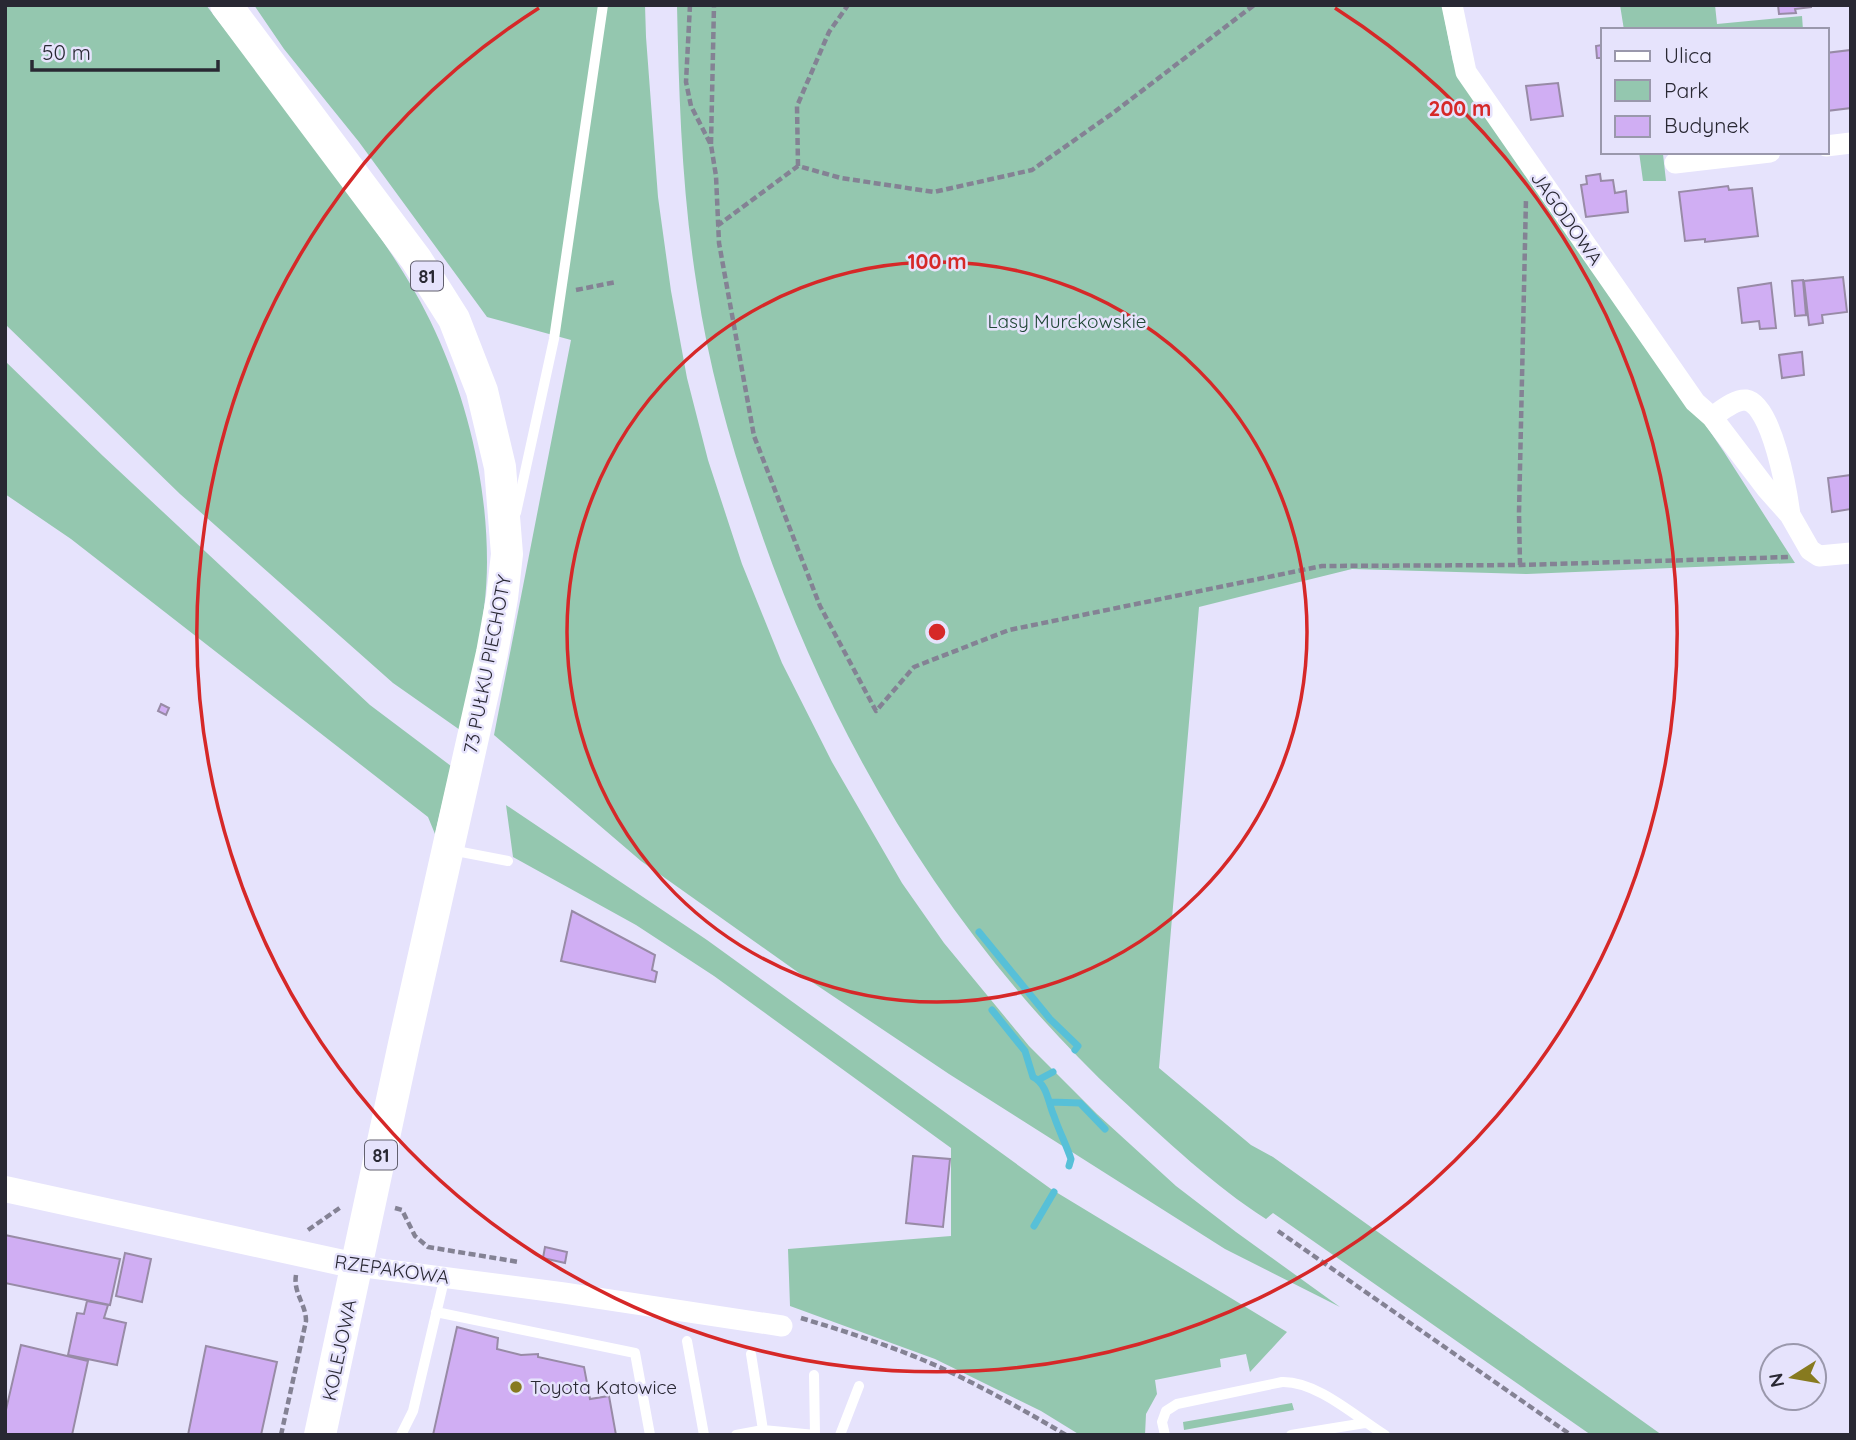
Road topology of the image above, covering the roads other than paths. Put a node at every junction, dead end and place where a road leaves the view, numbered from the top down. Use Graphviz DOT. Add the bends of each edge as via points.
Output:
graph roads {
  1 [pos="226,5"];
  2 [pos="603,5"];
  3 [pos="1452,5"];
  4 [pos="1851,143"];
  5 [pos="1828,146"];
  6 [pos="1753,154"];
  7 [pos="1675,163"];
  8 [pos="1712,417"];
  9 [pos="1790,515"];
  10 [pos="1851,553"];
  11 [pos="507,554"];
  12 [pos="448,849"];
  13 [pos="508,861"];
  14 [pos="5,1189"];
  15 [pos="357,1266"];
  16 [pos="445,1276"];
  17 [pos="436,1312"];
  18 [pos="782,1326"];
  19 [pos="687,1341"];
  20 [pos="751,1354"];
  21 [pos="814,1375"];
  22 [pos="859,1386"];
  23 [pos="1365,1423"];
  24 [pos="763,1430"];
  25 [pos="320,1435"];
  26 [pos="401,1435"];
  27 [pos="650,1435"];
  28 [pos="704,1435"];
  29 [pos="736,1435"];
  30 [pos="816,1435"];
  31 [pos="840,1435"];
  32 [pos="1165,1435"];
  33 [pos="1291,1435"];
  34 [pos="1385,1435"];
  1 -- 11 [label="main road, 73 PUŁKU PIECHOTY / 81" via="416,259 454,319 482,391 500,467"];
  2 -- 11 [label="lane" via="554,339"];
  3 -- 8 [label="street, JAGODOWA" via="1466,72 1695,402"];
  4 -- 5 [label="street"];
  6 -- 7 [label="street"];
  8 -- 9 [label="street, JAGODOWA"];
  8 -- 9 [label="street, JAGODOWA" via="1744,400 1762,413 1785,480"];
  9 -- 10 [label="street, JAGODOWA" via="1806,545 1819,556"];
  11 -- 12 [label="main road, 73 PUŁKU PIECHOTY / 81" via="492,653"];
  12 -- 13 [label="lane"];
  12 -- 15 [label="main road, 73 PUŁKU PIECHOTY / 81"];
  14 -- 15 [label="street, RZEPAKOWA"];
  15 -- 16 [label="street, RZEPAKOWA"];
  15 -- 25 [label="main road, KOLEJOWA / 81"];
  16 -- 17 [label="lane"];
  16 -- 18 [label="street, RZEPAKOWA"];
  17 -- 26 [label="lane" via="413,1412"];
  17 -- 27 [label="lane" via="635,1353"];
  19 -- 28 [label="lane"];
  20 -- 24 [label="lane"];
  21 -- 30 [label="lane"];
  22 -- 31 [label="lane"];
  23 -- 32 [label="lane" via="1317,1391 1297,1382 1282,1382 1177,1404 1166,1410"];
  23 -- 33 [label="lane"];
  23 -- 34 [label="lane"];
  24 -- 29 [label="lane"];
  24 -- 30 [label="lane"];
}
